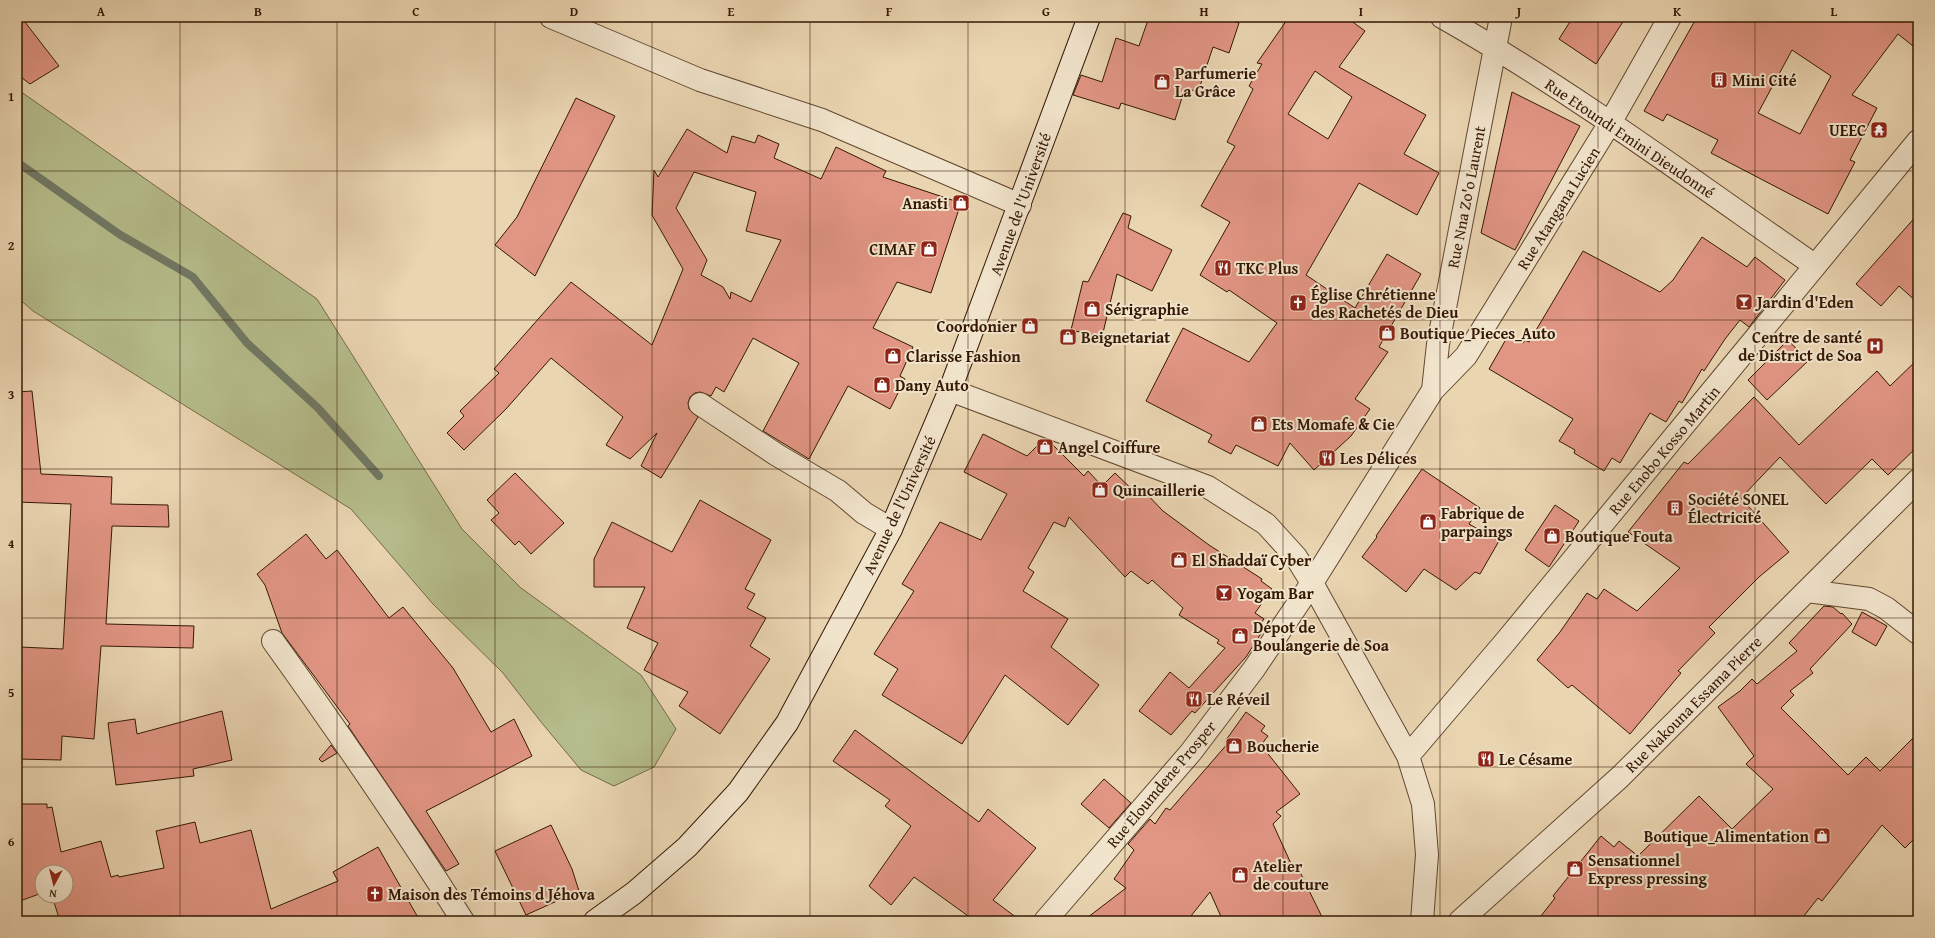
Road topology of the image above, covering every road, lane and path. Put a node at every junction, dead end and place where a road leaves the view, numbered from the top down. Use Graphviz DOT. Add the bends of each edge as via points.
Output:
graph roads {
  1 [pos="551,17"];
  2 [pos="1089,17"];
  3 [pos="1442,17"];
  4 [pos="1501,17"];
  5 [pos="1670,17"];
  6 [pos="1494,46"];
  7 [pos="1610,123"];
  8 [pos="1918,141"];
  9 [pos="1020,205"];
  10 [pos="1814,265"];
  11 [pos="950,390"];
  12 [pos="1433,390"];
  13 [pos="700,404"];
  14 [pos="1918,480"];
  15 [pos="891,529"];
  16 [pos="1312,583"];
  17 [pos="1807,591"];
  18 [pos="1918,633"];
  19 [pos="273,641"];
  20 [pos="1408,756"];
  21 [pos="463,921"];
  22 [pos="594,921"];
  23 [pos="1045,921"];
  24 [pos="1422,921"];
  25 [pos="1460,921"];
  1 -- 9 [label="street" via="700,80 822,120"];
  2 -- 9 [label="street, Avenue de l'Université"];
  3 -- 6 [label="street, Rue Etoundi Emini Dieudonné"];
  4 -- 6 [label="street, Rue Nna Zo'o Laurent"];
  5 -- 7 [label="street, Rue Atangana Lucien"];
  6 -- 7 [label="street, Rue Etoundi Emini Dieudonné"];
  6 -- 12 [label="street, Rue Nna Zo'o Laurent" via="1438,344"];
  7 -- 10 [label="street, Rue Etoundi Emini Dieudonné"];
  7 -- 12 [label="street, Rue Atangana Lucien" via="1466,356"];
  8 -- 10 [label="street, Rue Enobo Kosso Martin"];
  9 -- 11 [label="street, Avenue de l'Université"];
  10 -- 20 [label="street, Rue Enobo Kosso Martin" via="1785,304"];
  11 -- 15 [label="street, Avenue de l'Université"];
  11 -- 16 [label="street" via="1208,487 1266,524 1296,557"];
  12 -- 16 [label="street, Rue Nna Zo'o Laurent"];
  13 -- 15 [label="street" via="777,455 838,491 864,513"];
  14 -- 17 [label="street, Rue Nakouna Essama Pierre"];
  15 -- 22 [label="street, Avenue de l'Université" via="787,724 738,792 687,847 634,893"];
  16 -- 20 [label="street"];
  16 -- 23 [label="street, Rue Eloumdene Prosper" via="1254,669 1191,752"];
  17 -- 18 [label="street" via="1869,599 1886,608"];
  17 -- 25 [label="street, Rue Nakouna Essama Pierre" via="1620,777"];
  19 -- 21 [label="street" via="336,728 422,855"];
  20 -- 24 [label="street" via="1423,804 1427,855"];
}
